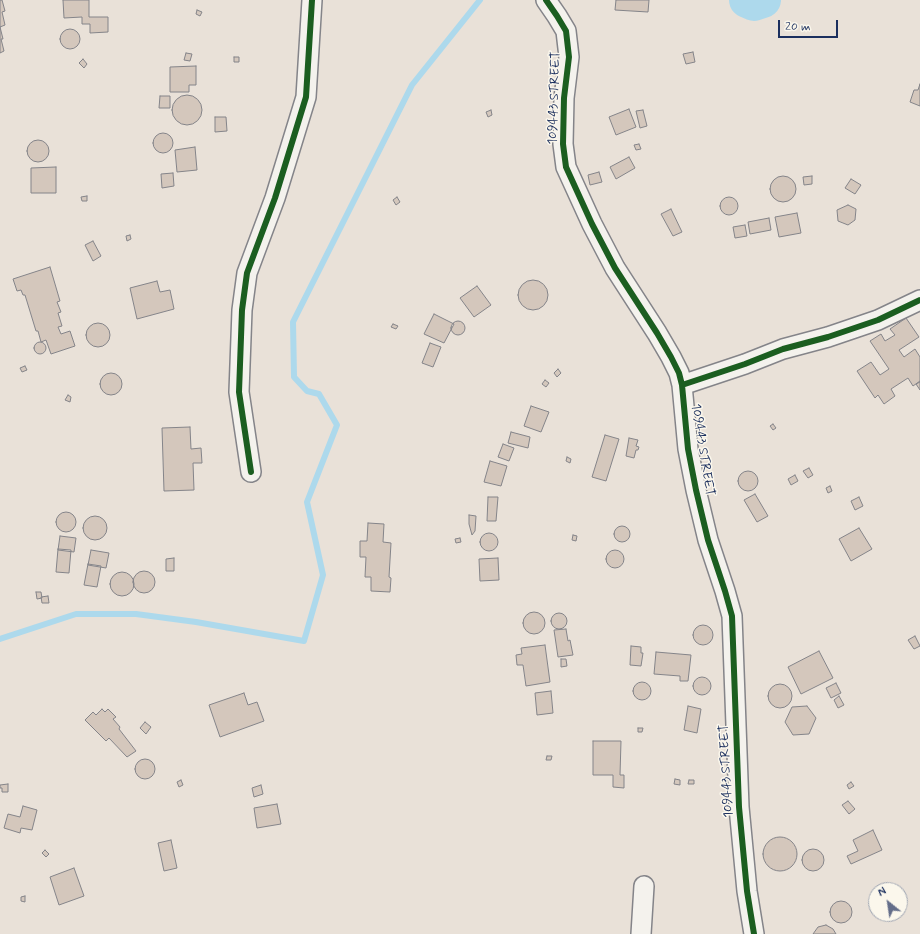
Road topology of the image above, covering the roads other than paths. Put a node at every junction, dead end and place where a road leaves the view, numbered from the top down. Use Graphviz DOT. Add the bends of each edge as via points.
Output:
graph roads {
  1 [pos="312,0"];
  2 [pos="546,0"];
  3 [pos="920,300"];
  4 [pos="682,385"];
  5 [pos="251,472"];
  6 [pos="644,886"];
  7 [pos="641,934"];
  8 [pos="754,934"];
  1 -- 5 [label="street" via="306,97 275,198 247,273 242,310 239,392"];
  2 -- 4 [label="street, 109443 STREET" via="566,31 569,57 564,98 563,144 566,167 615,268 671,356"];
  3 -- 4 [label="street" via="878,320 783,349"];
  4 -- 8 [label="street, 109443 STREET" via="688,449 696,490 708,540 732,616 739,807"];
  6 -- 7 [label="street"];
}
